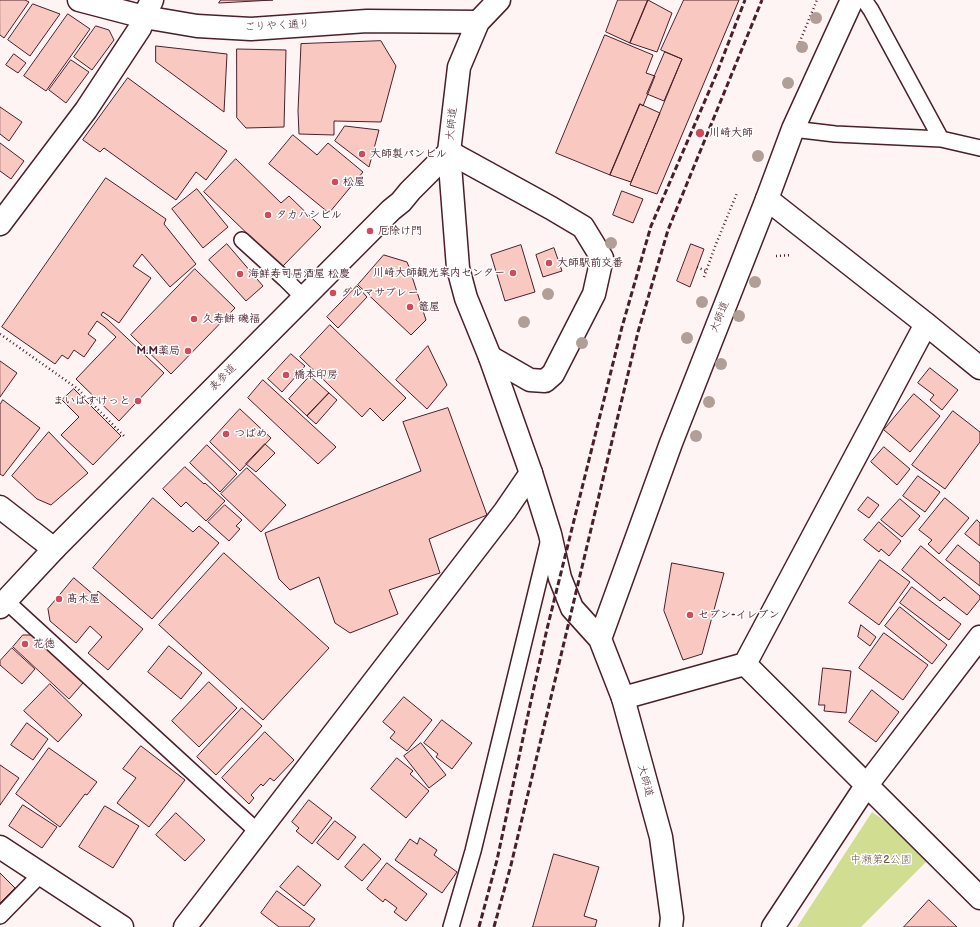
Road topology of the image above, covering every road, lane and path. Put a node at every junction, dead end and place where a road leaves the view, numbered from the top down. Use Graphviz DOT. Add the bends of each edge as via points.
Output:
graph roads {
  1 [pos="79,0"];
  2 [pos="499,0"];
  3 [pos="852,0"];
  4 [pos="864,0"];
  5 [pos="148,8"];
  6 [pos="478,22"];
  7 [pos="793,129"];
  8 [pos="941,139"];
  9 [pos="980,148"];
  10 [pos="449,152"];
  11 [pos="767,199"];
  12 [pos="0,224"];
  13 [pos="242,240"];
  14 [pos="697,267"];
  15 [pos="706,271"];
  16 [pos="303,297"];
  17 [pos="926,324"];
  18 [pos="0,334"];
  19 [pos="490,357"];
  20 [pos="980,368"];
  21 [pos="147,454"];
  22 [pos="531,473"];
  23 [pos="0,507"];
  24 [pos="550,534"];
  25 [pos="54,548"];
  26 [pos="3,604"];
  27 [pos="980,637"];
  28 [pos="600,639"];
  29 [pos="745,664"];
  30 [pos="623,698"];
  31 [pos="866,786"];
  32 [pos="258,832"];
  33 [pos="0,847"];
  34 [pos="41,874"];
  35 [pos="980,898"];
  36 [pos="0,916"];
  37 [pos="122,927"];
  38 [pos="185,927"];
  39 [pos="451,927"];
  40 [pos="672,927"];
  41 [pos="773,927"];
  1 -- 5 [label="main road, ごりやく通り"];
  2 -- 6 [label="main road, 大師道"];
  3 -- 7 [label="main road, 大師道"];
  4 -- 8 [label="lane"];
  5 -- 6 [label="main road, ごりやく通り" via="197,26 251,29 367,21"];
  5 -- 12 [label="main road" via="140,28 86,110"];
  6 -- 10 [label="main road, 大師道" via="459,67"];
  7 -- 8 [label="lane" via="835,134"];
  7 -- 11 [label="main road, 大師道"];
  8 -- 9 [label="lane"];
  10 -- 16 [label="main road, 表参道"];
  10 -- 19 [label="main road, 大師道" via="458,268 466,298"];
  10 -- 19 [label="main road" via="583,227 602,258 594,294 553,374 545,381 530,380"];
  11 -- 17 [label="main road"];
  11 -- 28 [label="main road, 大師道" via="670,443"];
  13 -- 16 [label="lane"];
  14 -- 15 [label="path"];
  16 -- 21 [label="main road, 表参道"];
  17 -- 20 [label="main road"];
  17 -- 29 [label="main road"];
  18 -- 21 [label="path" via="78,389 129,442"];
  19 -- 22 [label="main road, 大師道"];
  21 -- 25 [label="main road, 表参道"];
  22 -- 24 [label="main road, 大師道"];
  22 -- 32 [label="main road" via="505,511"];
  23 -- 25 [label="main road"];
  24 -- 28 [label="main road, 大師道" via="560,578 572,608"];
  24 -- 39 [label="lane" via="473,851"];
  25 -- 26 [label="main road, 表参道"];
  26 -- 32 [label="lane"];
  27 -- 31 [label="main road"];
  28 -- 30 [label="main road, 大師道"];
  29 -- 30 [label="main road"];
  29 -- 31 [label="main road"];
  30 -- 40 [label="main road, 大師道" via="661,837"];
  31 -- 35 [label="main road"];
  31 -- 41 [label="main road"];
  32 -- 38 [label="main road"];
  33 -- 34 [label="main road"];
  34 -- 36 [label="lane"];
  34 -- 37 [label="main road"];
}
